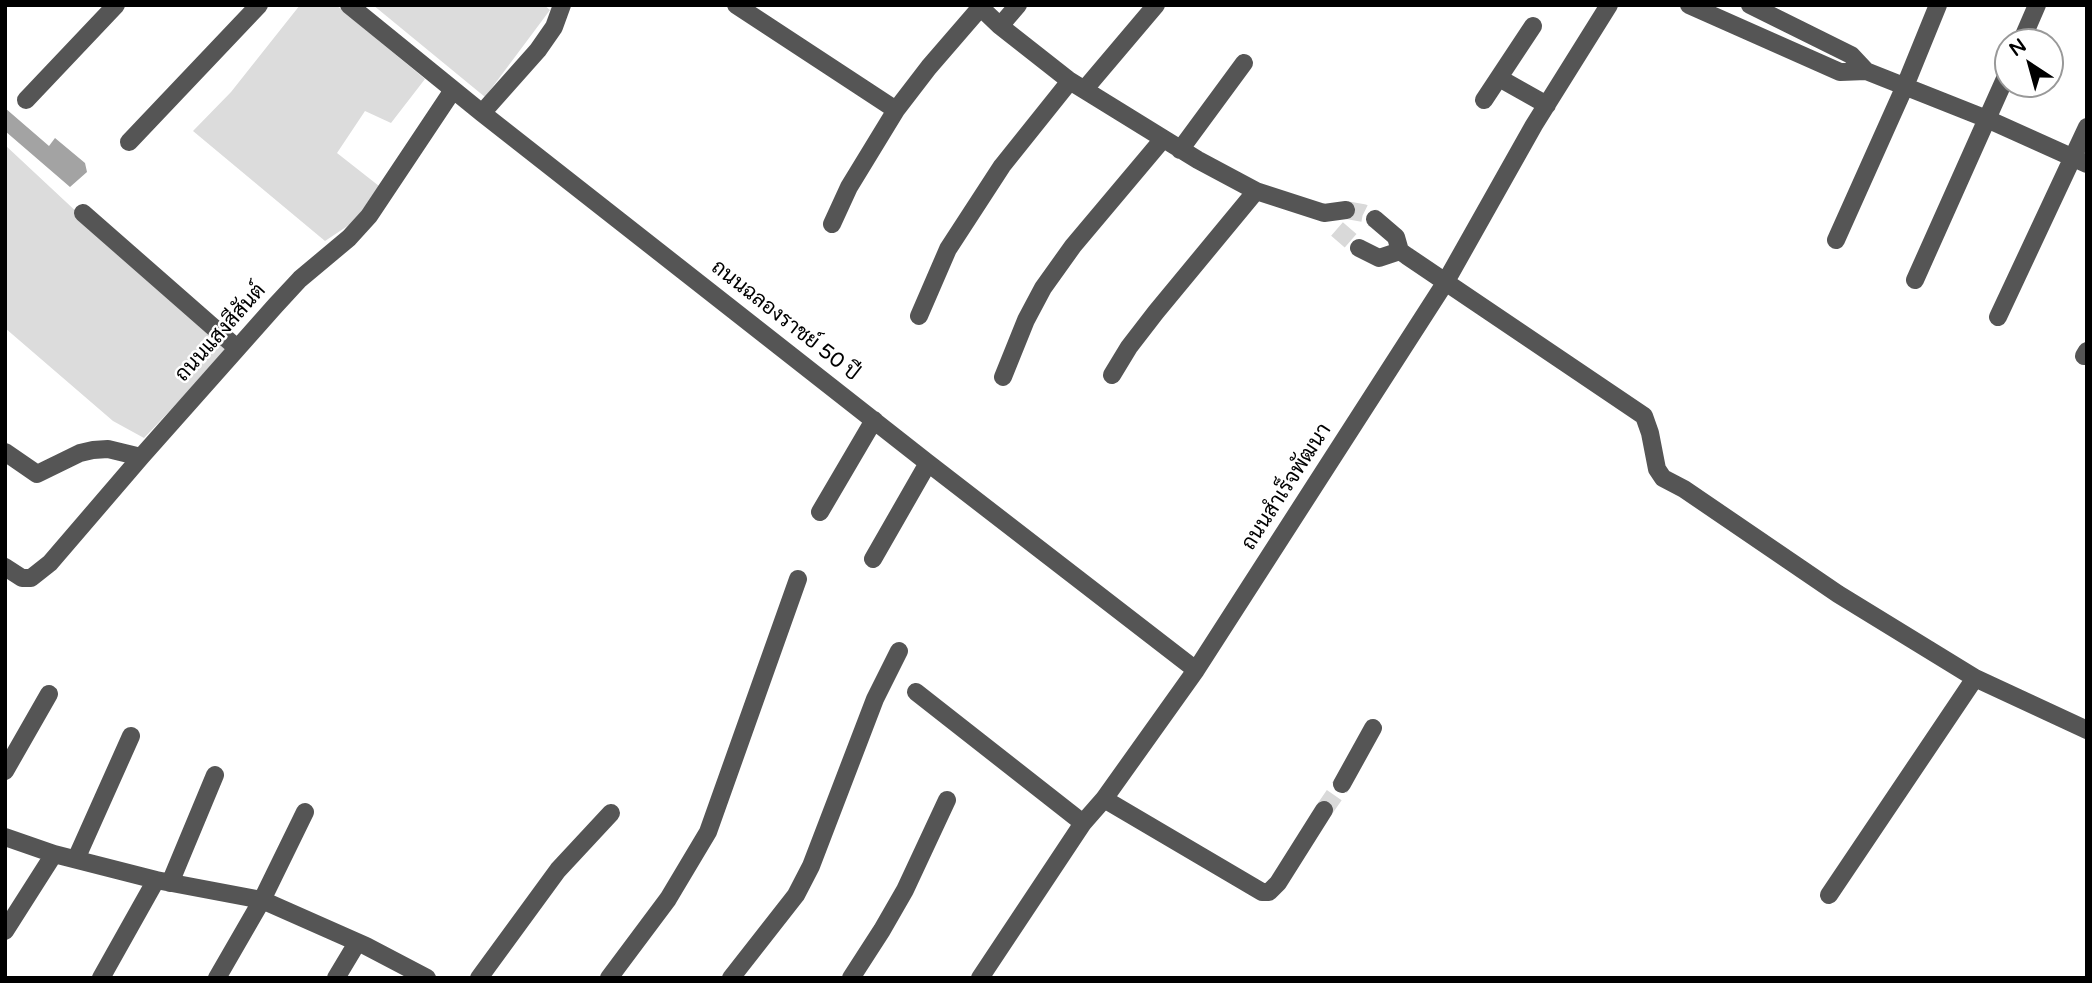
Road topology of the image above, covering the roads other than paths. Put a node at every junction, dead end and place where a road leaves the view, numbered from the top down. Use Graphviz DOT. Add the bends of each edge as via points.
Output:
graph roads {
  1 [pos="116,5"];
  2 [pos="259,5"];
  3 [pos="349,5"];
  4 [pos="562,5"];
  5 [pos="736,5"];
  6 [pos="1018,5"];
  7 [pos="1156,5"];
  8 [pos="1609,5"];
  9 [pos="1689,5"];
  10 [pos="1750,5"];
  11 [pos="1938,5"];
  12 [pos="2037,5"];
  13 [pos="979,7"];
  14 [pos="1779,20"];
  15 [pos="1000,26"];
  16 [pos="1533,26"];
  17 [pos="2027,28"];
  18 [pos="1768,40"];
  19 [pos="1244,63"];
  20 [pos="1866,71"];
  21 [pos="1499,78"];
  22 [pos="1077,86"];
  23 [pos="1905,86"];
  24 [pos="453,90"];
  25 [pos="1532,96"];
  26 [pos="1997,98"];
  27 [pos="26,100"];
  28 [pos="1484,100"];
  29 [pos="896,110"];
  30 [pos="482,113"];
  31 [pos="1987,120"];
  32 [pos="2087,127"];
  33 [pos="1163,139"];
  34 [pos="129,142"];
  35 [pos="1180,150"];
  36 [pos="2080,161"];
  37 [pos="1256,191"];
  38 [pos="1346,210"];
  39 [pos="83,213"];
  40 [pos="1324,213"];
  41 [pos="1375,219"];
  42 [pos="832,225"];
  43 [pos="1337,229"];
  44 [pos="1836,240"];
  45 [pos="1359,247"];
  46 [pos="1403,254"];
  47 [pos="1438,278"];
  48 [pos="1915,280"];
  49 [pos="919,316"];
  50 [pos="1998,317"];
  51 [pos="237,348"];
  52 [pos="1112,375"];
  53 [pos="1003,377"];
  54 [pos="874,420"];
  55 [pos="5,452"];
  56 [pos="141,457"];
  57 [pos="928,464"];
  58 [pos="820,512"];
  59 [pos="873,559"];
  60 [pos="5,567"];
  61 [pos="798,579"];
  62 [pos="899,651"];
  63 [pos="1196,670"];
  64 [pos="1975,678"];
  65 [pos="916,692"];
  66 [pos="49,694"];
  67 [pos="1373,728"];
  68 [pos="2087,730"];
  69 [pos="131,736"];
  70 [pos="5,771"];
  71 [pos="215,775"];
  72 [pos="1342,784"];
  73 [pos="1104,799"];
  74 [pos="947,800"];
  75 [pos="1324,810"];
  76 [pos="305,812"];
  77 [pos="611,813"];
  78 [pos="1083,823"];
  79 [pos="5,837"];
  80 [pos="54,853"];
  81 [pos="76,859"];
  82 [pos="163,882"];
  83 [pos="1829,895"];
  84 [pos="262,900"];
  85 [pos="5,931"];
  86 [pos="357,943"];
  87 [pos="101,978"];
  88 [pos="217,978"];
  89 [pos="336,978"];
  90 [pos="427,978"];
  91 [pos="479,978"];
  92 [pos="609,978"];
  93 [pos="731,978"];
  94 [pos="851,978"];
  95 [pos="980,978"];
  1 -- 27 [label="street"];
  2 -- 34 [label="street"];
  3 -- 24 [label="street, ถนนฉลองราชย์ 50 ปี"];
  4 -- 30 [label="street" via="538,50"];
  5 -- 29 [label="street"];
  6 -- 15 [label="street"];
  7 -- 22 [label="street"];
  8 -- 25 [label="street, ถนนสำเร็จพัฒนา"];
  9 -- 18 [label="street"];
  10 -- 14 [label="street"];
  11 -- 23 [label="street"];
  12 -- 17 [label="street"];
  13 -- 15 [label="street"];
  13 -- 29 [label="street"];
  14 -- 18 [label="street"];
  14 -- 20 [label="street" via="1851,55"];
  15 -- 22 [label="street"];
  16 -- 21 [label="street"];
  18 -- 20 [label="street" via="1840,72"];
  19 -- 35 [label="street"];
  20 -- 23 [label="street"];
  21 -- 25 [label="street"];
  21 -- 28 [label="street"];
  22 -- 33 [label="street"];
  22 -- 49 [label="street" via="1002,166 948,249"];
  23 -- 31 [label="street"];
  23 -- 44 [label="street"];
  24 -- 30 [label="street, ถนนฉลองราชย์ 50 ปี"];
  24 -- 51 [label="street, ถนนแสงสีสันต์" via="369,216 300,279"];
  25 -- 47 [label="street, ถนนสำเร็จพัฒนา"];
  26 -- 31 [label="street"];
  29 -- 42 [label="street" via="849,187"];
  30 -- 54 [label="street, ถนนฉลองราชย์ 50 ปี"];
  31 -- 36 [label="street"];
  31 -- 48 [label="street"];
  32 -- 36 [label="street"];
  33 -- 35 [label="street"];
  33 -- 53 [label="street" via="1043,288"];
  35 -- 37 [label="street"];
  36 -- 50 [label="street"];
  37 -- 40 [label="street"];
  37 -- 52 [label="street" via="1156,312"];
  38 -- 40 [label="street"];
  39 -- 51 [label="street"];
  40 -- 43 [label="street"];
  41 -- 46 [label="street" via="1396,237"];
  45 -- 46 [label="street" via="1379,258"];
  46 -- 47 [label="street"];
  47 -- 63 [label="street, ถนนสำเร็จพัฒนา"];
  47 -- 64 [label="street" via="1644,416 1663,478"];
  51 -- 56 [label="street, ถนนแสงสีสันต์"];
  54 -- 57 [label="street, ถนนฉลองราชย์ 50 ปี"];
  54 -- 58 [label="street"];
  55 -- 56 [label="street" via="37,474 93,450"];
  56 -- 60 [label="street, ถนนแสงสีสันต์" via="40,572 22,578"];
  57 -- 59 [label="street"];
  57 -- 63 [label="street, ถนนฉลองราชย์ 50 ปี"];
  61 -- 92 [label="street" via="708,832 668,898"];
  62 -- 93 [label="street" via="875,699 811,866 796,895"];
  63 -- 73 [label="street, ถนนสำเร็จพัฒนา"];
  64 -- 68 [label="street"];
  64 -- 83 [label="street"];
  65 -- 78 [label="street"];
  66 -- 70 [label="street"];
  67 -- 72 [label="street"];
  69 -- 81 [label="street"];
  71 -- 82 [label="street"];
  73 -- 75 [label="street" via="1262,892 1278,883"];
  73 -- 78 [label="street, ถนนสำเร็จพัฒนา"];
  74 -- 94 [label="street" via="905,890"];
  76 -- 84 [label="street"];
  77 -- 91 [label="street" via="558,870"];
  78 -- 95 [label="street, ถนนสำเร็จพัฒนา"];
  79 -- 80 [label="street"];
  80 -- 81 [label="street"];
  80 -- 85 [label="street"];
  81 -- 82 [label="street"];
  82 -- 84 [label="street"];
  82 -- 87 [label="street"];
  84 -- 86 [label="street"];
  84 -- 88 [label="street"];
  86 -- 89 [label="street"];
  86 -- 90 [label="street"];
}
